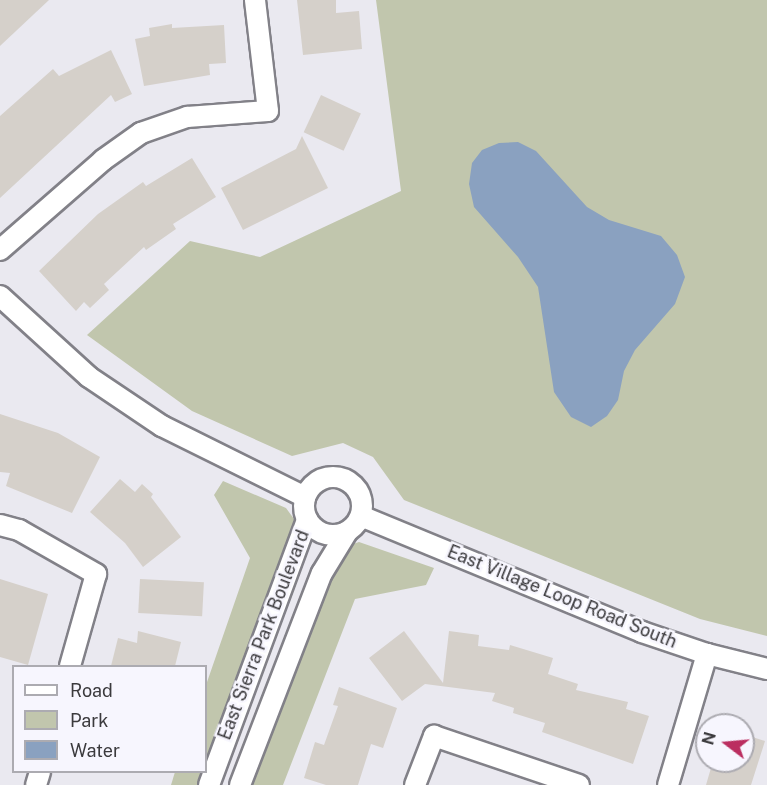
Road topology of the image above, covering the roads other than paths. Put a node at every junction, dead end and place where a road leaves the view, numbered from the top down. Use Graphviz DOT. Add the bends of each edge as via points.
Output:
graph roads {
  1 [pos="255,0"];
  2 [pos="0,250"];
  3 [pos="0,296"];
  4 [pos="305,497"];
  5 [pos="361,516"];
  6 [pos="308,520"];
  7 [pos="0,525"];
  8 [pos="347,532"];
  9 [pos="707,654"];
  10 [pos="70,665"];
  11 [pos="767,669"];
  12 [pos="208,785"];
  13 [pos="240,785"];
  14 [pos="416,785"];
  15 [pos="579,785"];
  16 [pos="668,785"];
  1 -- 2 [label="street" via="268,111 188,117 141,133 103,160"];
  3 -- 4 [label="street" via="89,376 162,426"];
  4 -- 5 [label="street" via="316,483 343,479 357,489"];
  4 -- 6 [label="street"];
  5 -- 8 [label="street"];
  5 -- 9 [label="street, East Village Loop Road South" via="642,632"];
  6 -- 8 [label="street" via="320,533"];
  6 -- 12 [label="street, East Sierra Park Boulevard"];
  7 -- 10 [label="street" via="19,530 96,574"];
  8 -- 13 [label="street, East Sierra Park Boulevard" via="322,573"];
  9 -- 11 [label="street, East Village Loop Road South"];
  9 -- 16 [label="street"];
  14 -- 15 [label="street" via="434,736"];
}
